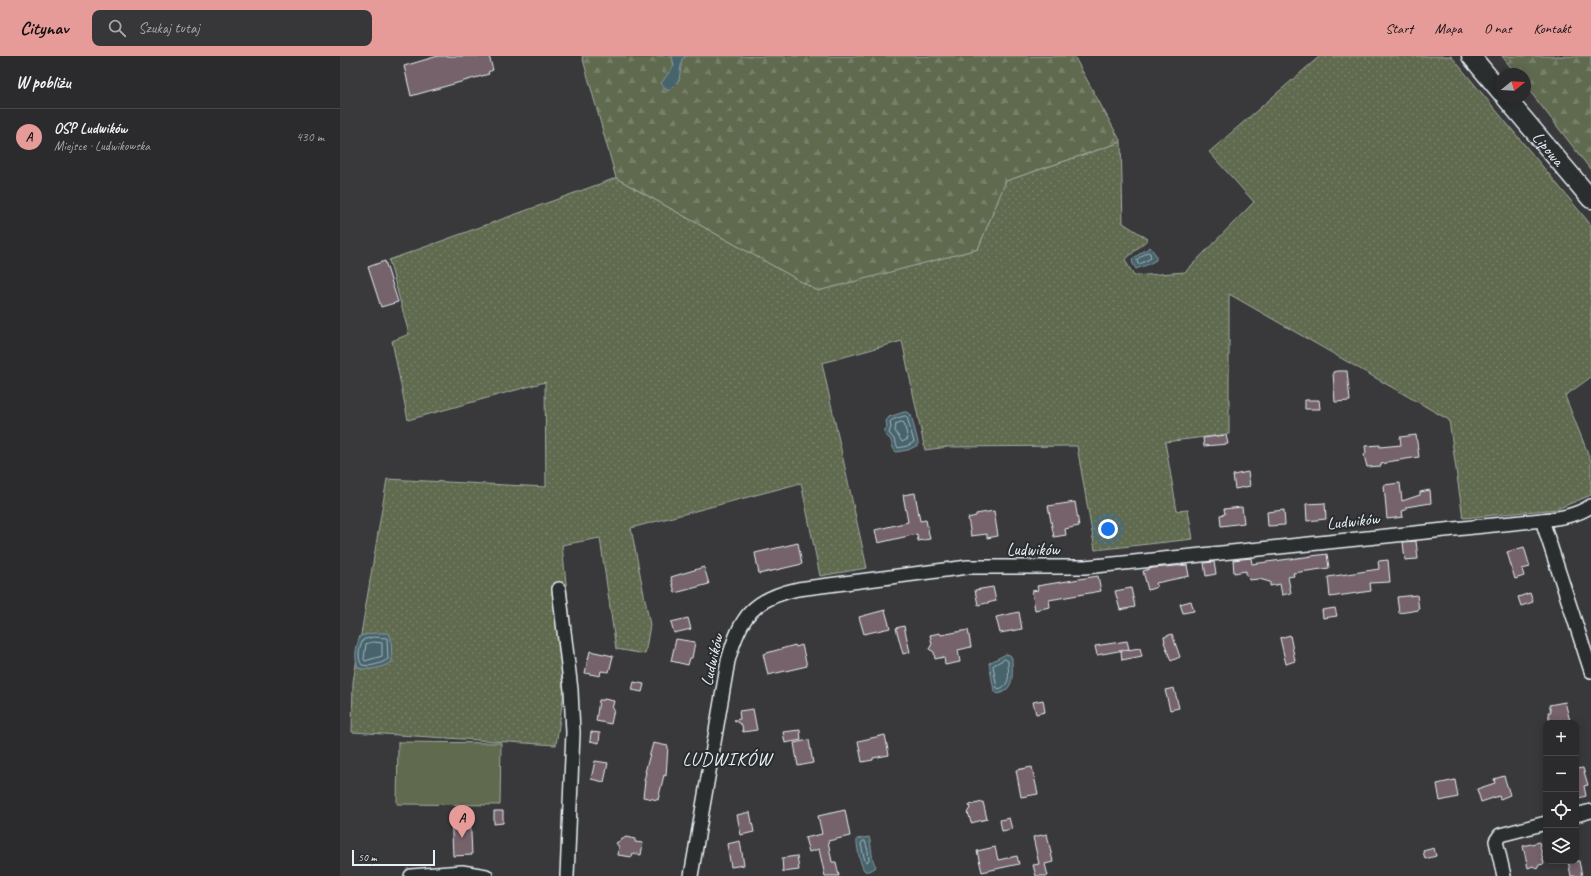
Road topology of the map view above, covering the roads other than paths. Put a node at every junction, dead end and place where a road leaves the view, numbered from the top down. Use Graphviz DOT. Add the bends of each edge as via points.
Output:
graph roads {
  1 [pos="1471,56"];
  2 [pos="1495,85"];
  3 [pos="1511,104"];
  4 [pos="1591,199"];
  5 [pos="1591,506"];
  6 [pos="1542,520"];
  7 [pos="559,589"];
  8 [pos="1591,671"];
  9 [pos="1591,811"];
  10 [pos="1579,814"];
  11 [pos="1543,824"];
  12 [pos="411,876"];
  13 [pos="486,876"];
  14 [pos="567,876"];
  15 [pos="691,876"];
  16 [pos="1504,876"];
  1 -- 2 [label="main road"];
  3 -- 4 [label="main road, Lipowa"];
  5 -- 6 [label="street, Ludwików" via="1585,511 1571,515"];
  6 -- 8 [label="street"];
  6 -- 15 [label="street, Ludwików" via="1085,567 968,567 798,589 768,598 746,616 737,630 731,649"];
  7 -- 14 [label="street" via="572,690 573,733"];
  9 -- 10 [label="street"];
  11 -- 16 [label="street" via="1500,836 1496,841"];
  12 -- 13 [label="street" via="462,872"];
}
